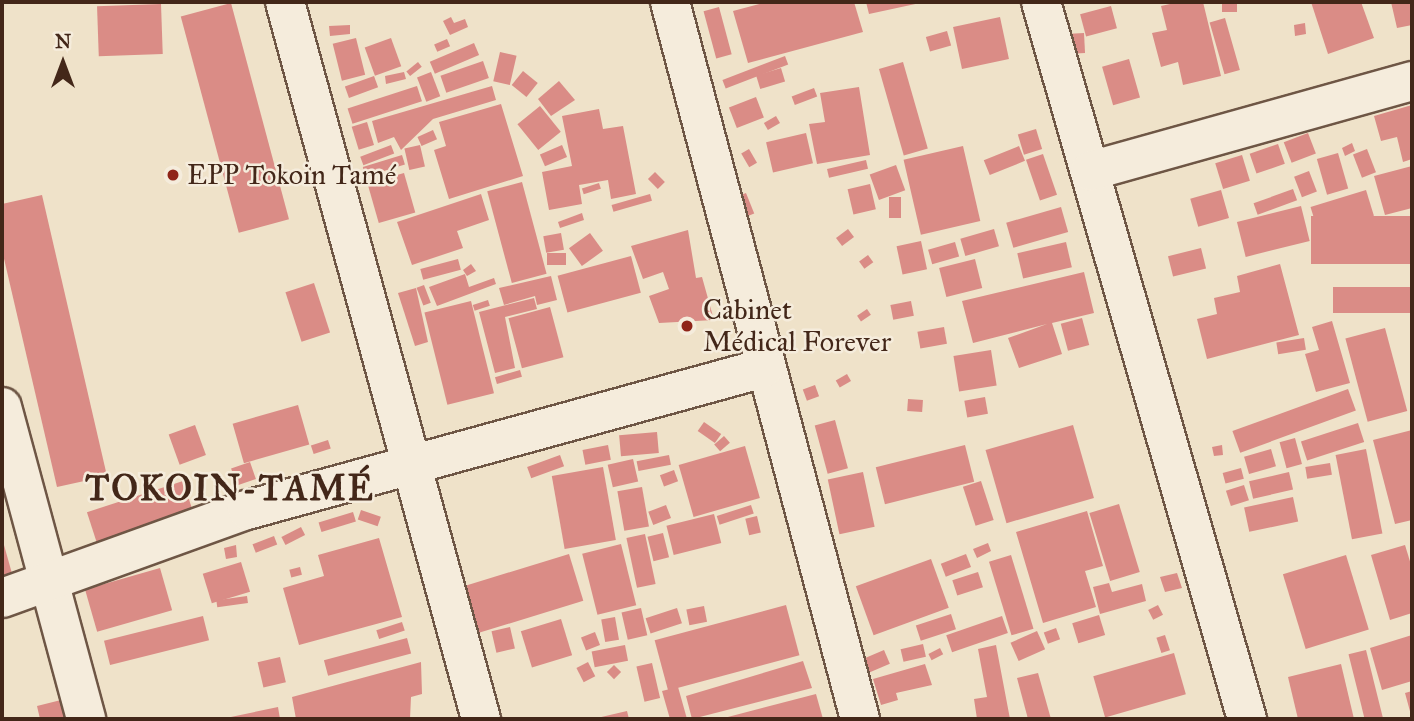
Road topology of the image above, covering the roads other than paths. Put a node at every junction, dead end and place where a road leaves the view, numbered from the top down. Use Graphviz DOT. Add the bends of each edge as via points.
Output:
graph roads {
  1 [pos="285,2"];
  2 [pos="670,2"];
  3 [pos="1041,2"];
  4 [pos="1412,81"];
  5 [pos="1090,171"];
  6 [pos="764,368"];
  7 [pos="2,407"];
  8 [pos="412,464"];
  9 [pos="50,583"];
  10 [pos="2,598"];
  11 [pos="86,719"];
  12 [pos="481,719"];
  13 [pos="860,719"];
  14 [pos="1247,719"];
  1 -- 8 [label="street"];
  2 -- 6 [label="street"];
  3 -- 5 [label="street"];
  4 -- 5 [label="street"];
  5 -- 14 [label="street"];
  6 -- 8 [label="street"];
  6 -- 13 [label="street"];
  7 -- 9 [label="street"];
  8 -- 9 [label="street" via="247,510"];
  8 -- 12 [label="street"];
  9 -- 10 [label="street"];
  9 -- 11 [label="street"];
}
